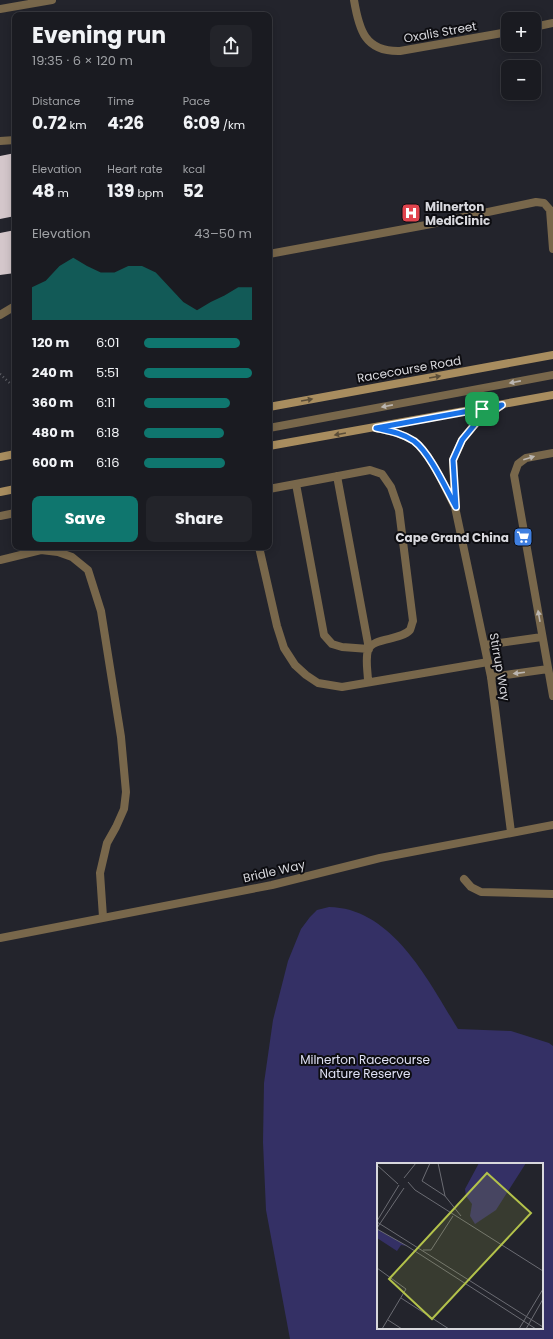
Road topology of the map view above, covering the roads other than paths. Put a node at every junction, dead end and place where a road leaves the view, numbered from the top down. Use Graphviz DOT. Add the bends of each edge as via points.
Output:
graph roads {
  1 [pos="52,0"];
  2 [pos="354,0"];
  3 [pos="0,9"];
  4 [pos="553,23"];
  5 [pos="541,26"];
  6 [pos="501,33"];
  7 [pos="12,140"];
  8 [pos="0,141"];
  9 [pos="553,248"];
  10 [pos="272,253"];
  11 [pos="12,308"];
  12 [pos="0,315"];
  13 [pos="553,355"];
  14 [pos="553,375"];
  15 [pos="553,395"];
  16 [pos="502,405"];
  17 [pos="272,406"];
  18 [pos="272,427"];
  19 [pos="376,428"];
  20 [pos="272,445"];
  21 [pos="12,454"];
  22 [pos="553,454"];
  23 [pos="0,456"];
  24 [pos="337,476"];
  25 [pos="296,484"];
  26 [pos="272,488"];
  27 [pos="12,490"];
  28 [pos="0,492"];
  29 [pos="456,507"];
  30 [pos="12,514"];
  31 [pos="0,516"];
  32 [pos="260,550"];
  33 [pos="0,560"];
  34 [pos="542,637"];
  35 [pos="484,645"];
  36 [pos="369,649"];
  37 [pos="488,662"];
  38 [pos="548,669"];
  39 [pos="491,677"];
  40 [pos="368,682"];
  41 [pos="553,696"];
  42 [pos="553,825"];
  43 [pos="511,832"];
  44 [pos="464,879"];
  45 [pos="553,894"];
  46 [pos="103,917"];
  47 [pos="0,938"];
  1 -- 3 [label="street"];
  2 -- 6 [label="street, Oxalis Street" via="358,22 369,42 389,52"];
  4 -- 5 [label="street"];
  7 -- 8 [label="street"];
  9 -- 10 [label="street" via="550,210 544,203 536,202"];
  11 -- 12 [label="street"];
  17 -- 13 [label="main road, Racecourse Road, one-way"];
  14 -- 18 [label="street, one-way"];
  15 -- 16 [label="main road"];
  16 -- 19 [label="main road"];
  16 -- 29 [label="street, Stirrup Way" via="476,423 462,440 453,460"];
  19 -- 20 [label="main road, one-way"];
  19 -- 29 [label="street, Stirrup Way" via="397,432 414,442 432,464"];
  21 -- 23 [label="main road"];
  34 -- 22 [label="street, one-way" via="514,475 518,464 526,458"];
  24 -- 25 [label="street"];
  24 -- 36 [label="street"];
  24 -- 36 [label="street" via="370,470 382,474 391,487 399,510 413,621 410,629 398,638 375,643"];
  25 -- 26 [label="street"];
  25 -- 36 [label="street" via="324,635 332,644"];
  27 -- 28 [label="main road"];
  29 -- 35 [label="street, Stirrup Way"];
  30 -- 31 [label="street"];
  32 -- 40 [label="street" via="284,648 295,665 318,683 342,687"];
  33 -- 46 [label="street" via="41,550 72,557 88,570 101,611 121,737 126,792 124,809 107,843 102,865 100,885"];
  34 -- 35 [label="street"];
  34 -- 38 [label="street"];
  35 -- 37 [label="street, Stirrup Way"];
  36 -- 40 [label="street"];
  37 -- 39 [label="street, Stirrup Way"];
  37 -- 40 [label="street"];
  38 -- 39 [label="street, one-way"];
  38 -- 41 [label="street"];
  39 -- 43 [label="street, Stirrup Way"];
  42 -- 43 [label="street, Bridle Way"];
  43 -- 46 [label="street, Bridle Way" via="380,858 272,884"];
  44 -- 45 [label="street" via="471,887 481,892"];
  46 -- 47 [label="street, Bridle Way"];
}
